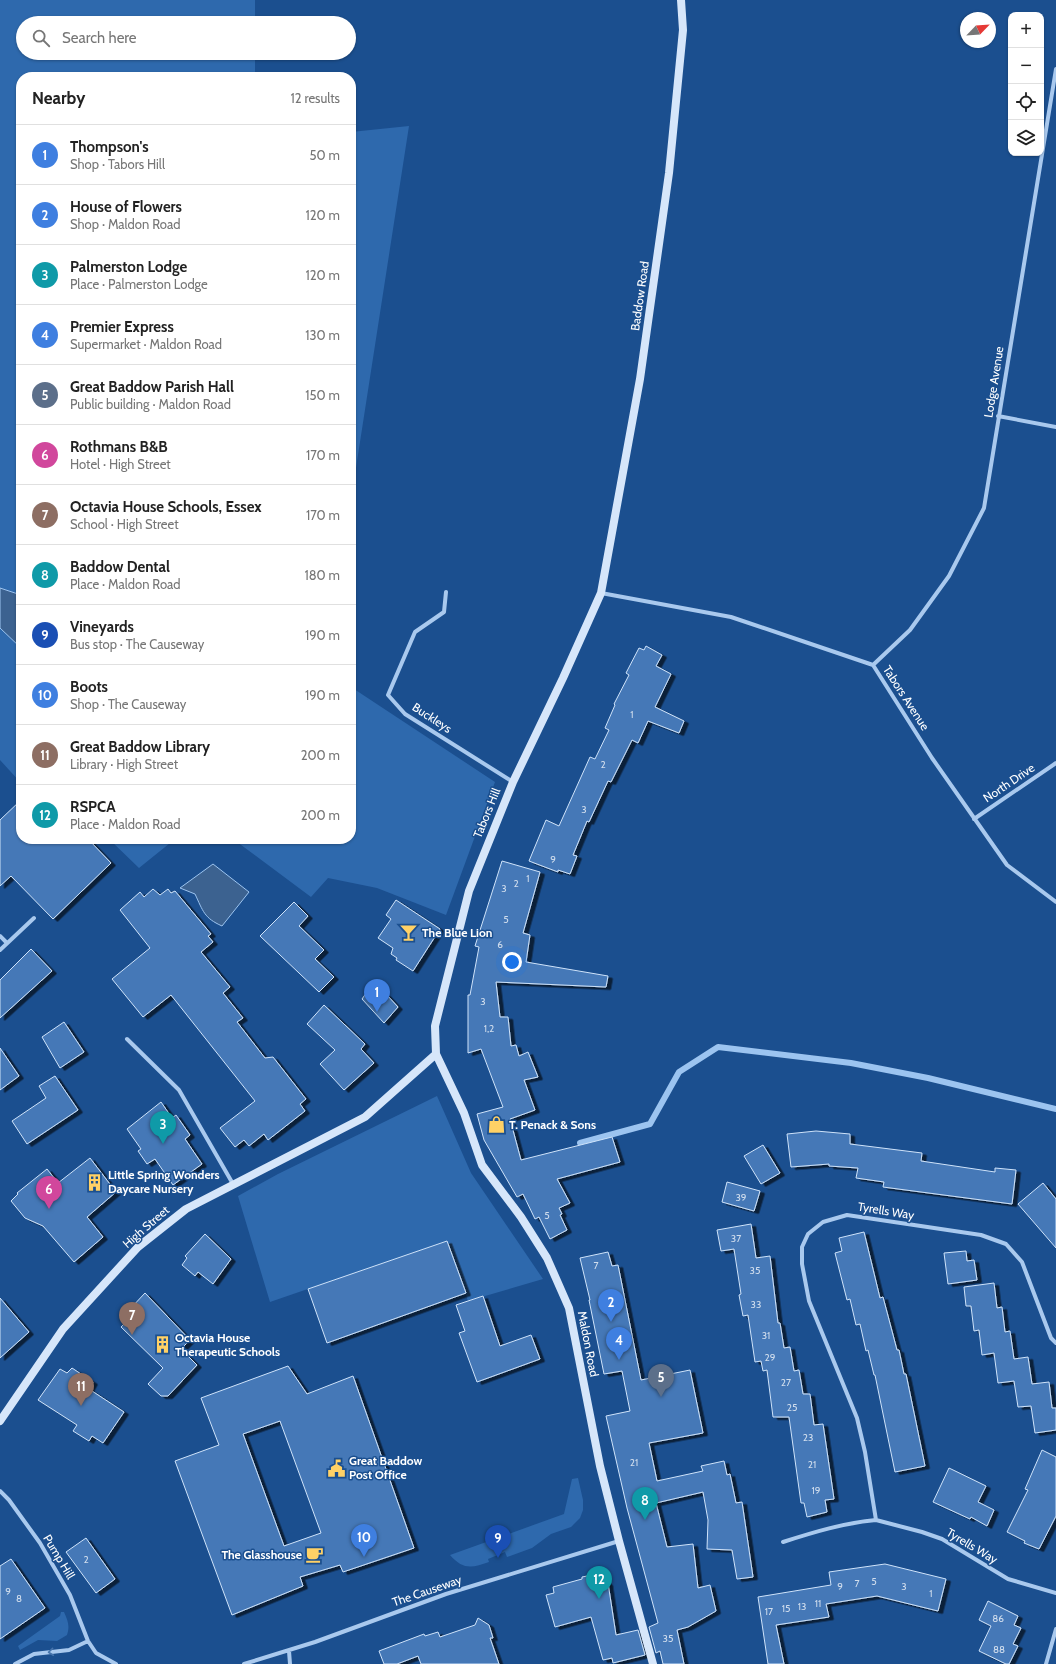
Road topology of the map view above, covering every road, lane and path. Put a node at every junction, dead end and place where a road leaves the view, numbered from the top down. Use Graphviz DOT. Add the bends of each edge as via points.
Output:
graph roads {
  1 [pos="681,0"];
  2 [pos="1056,69"];
  3 [pos="998,416"];
  4 [pos="1056,427"];
  5 [pos="446,592"];
  6 [pos="601,593"];
  7 [pos="873,665"];
  8 [pos="1056,763"];
  9 [pos="513,782"];
  10 [pos="974,819"];
  11 [pos="1056,902"];
  12 [pos="34,918"];
  13 [pos="0,936"];
  14 [pos="7,943"];
  15 [pos="0,950"];
  16 [pos="127,1039"];
  17 [pos="436,1054"];
  18 [pos="233,1184"];
  19 [pos="1056,1343"];
  20 [pos="0,1421"];
  21 [pos="0,1491"];
  22 [pos="876,1520"];
  23 [pos="619,1540"];
  24 [pos="783,1542"];
  25 [pos="1056,1594"];
  26 [pos="1056,1629"];
  27 [pos="88,1641"];
  28 [pos="289,1651"];
  29 [pos="15,1664"];
  30 [pos="116,1664"];
  31 [pos="244,1664"];
  32 [pos="290,1664"];
  33 [pos="653,1664"];
  34 [pos="1046,1664"];
  1 -- 6 [label="street, Baddow Road" via="682,30 669,173 640,379"];
  2 -- 3 [label="street, Lodge Avenue"];
  3 -- 4 [label="street"];
  3 -- 7 [label="street, Lodge Avenue" via="984,508 949,576 910,630"];
  5 -- 9 [label="street, Buckleys" via="444,612 415,632 388,695 406,714"];
  6 -- 7 [label="street, Tabors Avenue" via="731,617"];
  6 -- 9 [label="street, Tabors Hill" via="564,678"];
  7 -- 10 [label="street, Tabors Avenue"];
  8 -- 10 [label="street, North Drive"];
  9 -- 17 [label="street, Tabors Hill" via="469,891 435,1026"];
  10 -- 11 [label="street, Tabors Avenue" via="1007,865"];
  12 -- 14 [label="street"];
  13 -- 14 [label="street"];
  14 -- 15 [label="street"];
  16 -- 18 [label="street" via="179,1090"];
  17 -- 18 [label="street, High Street" via="365,1117"];
  17 -- 23 [label="street, Maldon Road" via="464,1113 482,1165 521,1217 547,1258 569,1308 600,1466"];
  18 -- 20 [label="street, High Street" via="186,1209 138,1247 63,1329"];
  19 -- 22 [label="street, Tyrells Way" via="1051,1338 1022,1262 1006,1244 981,1235 847,1215 823,1222 808,1234 802,1247 802,1264 810,1301 857,1418"];
  21 -- 27 [label="street, Pump Hill" via="40,1543 70,1595"];
  22 -- 24 [label="street, Tyrells Way" via="854,1522"];
  22 -- 25 [label="street, Tyrells Way" via="942,1539 1008,1579"];
  23 -- 28 [label="street, The Causeway" via="446,1594"];
  23 -- 33 [label="street, Maldon Road"];
  26 -- 34 [label="street"];
  27 -- 29 [label="street, one-way" via="70,1650 34,1654"];
  27 -- 30 [label="street" via="96,1653"];
  28 -- 31 [label="street, The Causeway"];
  28 -- 32 [label="street"];
}
